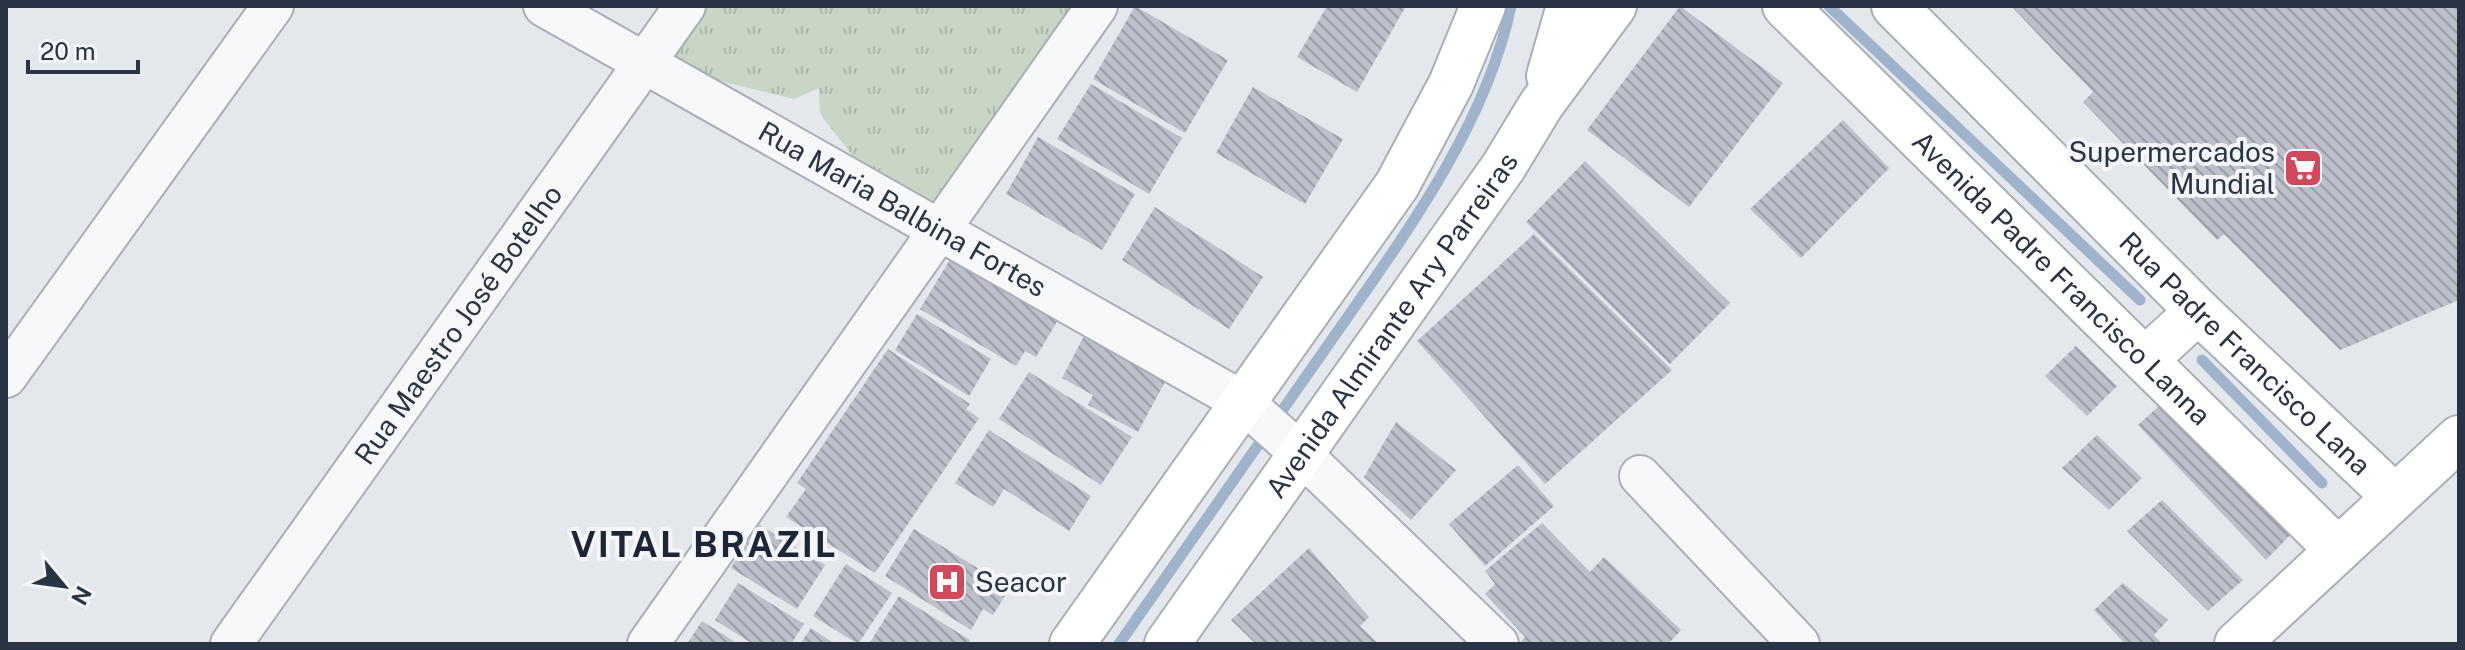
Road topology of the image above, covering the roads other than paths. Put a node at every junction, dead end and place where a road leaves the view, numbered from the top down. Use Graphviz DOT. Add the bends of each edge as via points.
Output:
graph roads {
  1 [pos="273,6"];
  2 [pos="544,6"];
  3 [pos="685,6"];
  4 [pos="1097,6"];
  5 [pos="1483,6"];
  6 [pos="1569,6"];
  7 [pos="1614,6"];
  8 [pos="1785,6"];
  9 [pos="1894,6"];
  10 [pos="645,63"];
  11 [pos="1541,105"];
  12 [pos="940,230"];
  13 [pos="2198,311"];
  14 [pos="2145,360"];
  15 [pos="6,377"];
  16 [pos="1272,429"];
  17 [pos="2459,438"];
  18 [pos="1640,476"];
  19 [pos="2395,497"];
  20 [pos="2338,550"];
  21 [pos="231,644"];
  22 [pos="648,644"];
  23 [pos="1072,644"];
  24 [pos="1167,644"];
  25 [pos="1498,644"];
  26 [pos="1799,644"];
  27 [pos="2237,644"];
  1 -- 15 [label="street"];
  2 -- 10 [label="street, Rua Maria Balbina Fortes"];
  3 -- 10 [label="street, Rua Maestro José Botelho"];
  4 -- 12 [label="street"];
  5 -- 16 [label="main road, Avenida Almirante Ary Parreiras" via="1451,84"];
  6 -- 11 [label="main road"];
  7 -- 11 [label="main road, Avenida Almirante Ary Parreiras"];
  8 -- 14 [label="main road, Avenida Padre Francisco Lanna"];
  9 -- 13 [label="main road, Rua Padre Francisco Lana"];
  10 -- 12 [label="street, Rua Maria Balbina Fortes"];
  10 -- 21 [label="street, Rua Maestro José Botelho"];
  11 -- 16 [label="main road, Avenida Almirante Ary Parreiras" via="1504,166"];
  12 -- 16 [label="street, Rua Maria Balbina Fortes"];
  12 -- 22 [label="street"];
  13 -- 14 [label="main road"];
  13 -- 19 [label="main road, Rua Padre Francisco Lana"];
  14 -- 20 [label="main road, Avenida Padre Francisco Lanna"];
  16 -- 23 [label="main road, Avenida Almirante Ary Parreiras"];
  16 -- 24 [label="main road, Avenida Almirante Ary Parreiras"];
  16 -- 25 [label="street, Rua Maria Balbina Fortes"];
  17 -- 19 [label="main road"];
  18 -- 26 [label="street"];
  19 -- 20 [label="main road"];
  20 -- 27 [label="main road"];
}
